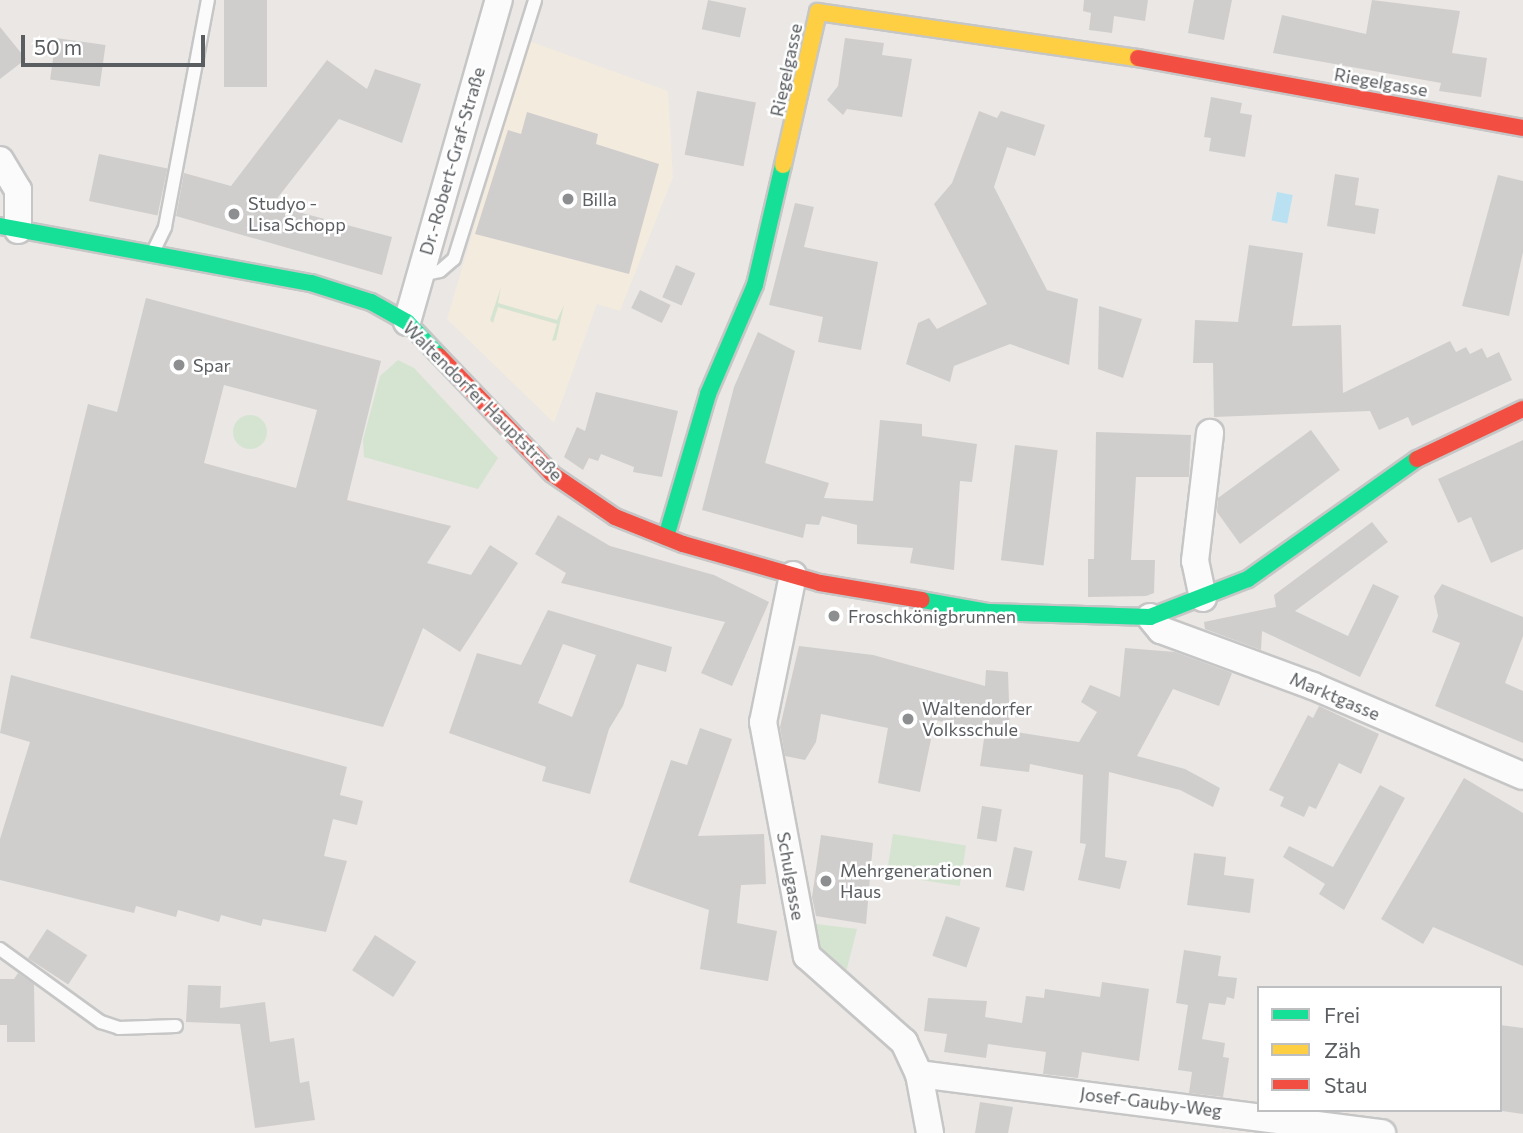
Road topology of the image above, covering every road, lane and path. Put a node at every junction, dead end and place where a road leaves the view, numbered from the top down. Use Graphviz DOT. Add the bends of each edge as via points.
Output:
graph roads {
  1 [pos="208,0"];
  2 [pos="499,0"];
  3 [pos="536,0"];
  4 [pos="1523,128"];
  5 [pos="0,160"];
  6 [pos="9,228"];
  7 [pos="151,255"];
  8 [pos="421,275"];
  9 [pos="407,322"];
  10 [pos="1523,409"];
  11 [pos="1210,433"];
  12 [pos="666,537"];
  13 [pos="793,575"];
  14 [pos="1203,598"];
  15 [pos="1150,617"];
  16 [pos="1523,776"];
  17 [pos="0,948"];
  18 [pos="176,1026"];
  19 [pos="919,1074"];
  20 [pos="930,1133"];
  21 [pos="1382,1133"];
  1 -- 7 [label="lane" via="165,227"];
  2 -- 8 [label="street, Dr.-Robert-Graf-Straße"];
  3 -- 8 [label="lane" via="454,260 440,271"];
  4 -- 12 [label="main road, Riegelgasse" via="1167,62 818,12 755,285 708,394"];
  5 -- 6 [label="street" via="18,190"];
  6 -- 7 [label="main road, Waltendorfer Hauptstraße"];
  7 -- 9 [label="main road, Waltendorfer Hauptstraße" via="311,283 371,302"];
  8 -- 9 [label="street, Dr.-Robert-Graf-Straße"];
  9 -- 12 [label="main road, Waltendorfer Hauptstraße" via="552,474 615,517"];
  10 -- 14 [label="main road, Waltendorfer Hauptstraße" via="1416,460 1260,572"];
  11 -- 14 [label="street" via="1195,561"];
  12 -- 13 [label="main road, Waltendorfer Hauptstraße"];
  13 -- 15 [label="main road, Waltendorfer Hauptstraße" via="989,612"];
  13 -- 19 [label="street, Schulgasse" via="763,722 807,956 904,1042"];
  14 -- 15 [label="main road, Waltendorfer Hauptstraße"];
  15 -- 16 [label="street, Marktgasse" via="1161,630 1313,686"];
  17 -- 18 [label="lane" via="102,1022 119,1028"];
  19 -- 20 [label="street, Schulgasse"];
  19 -- 21 [label="street, Josef-Gauby-Weg"];
}
